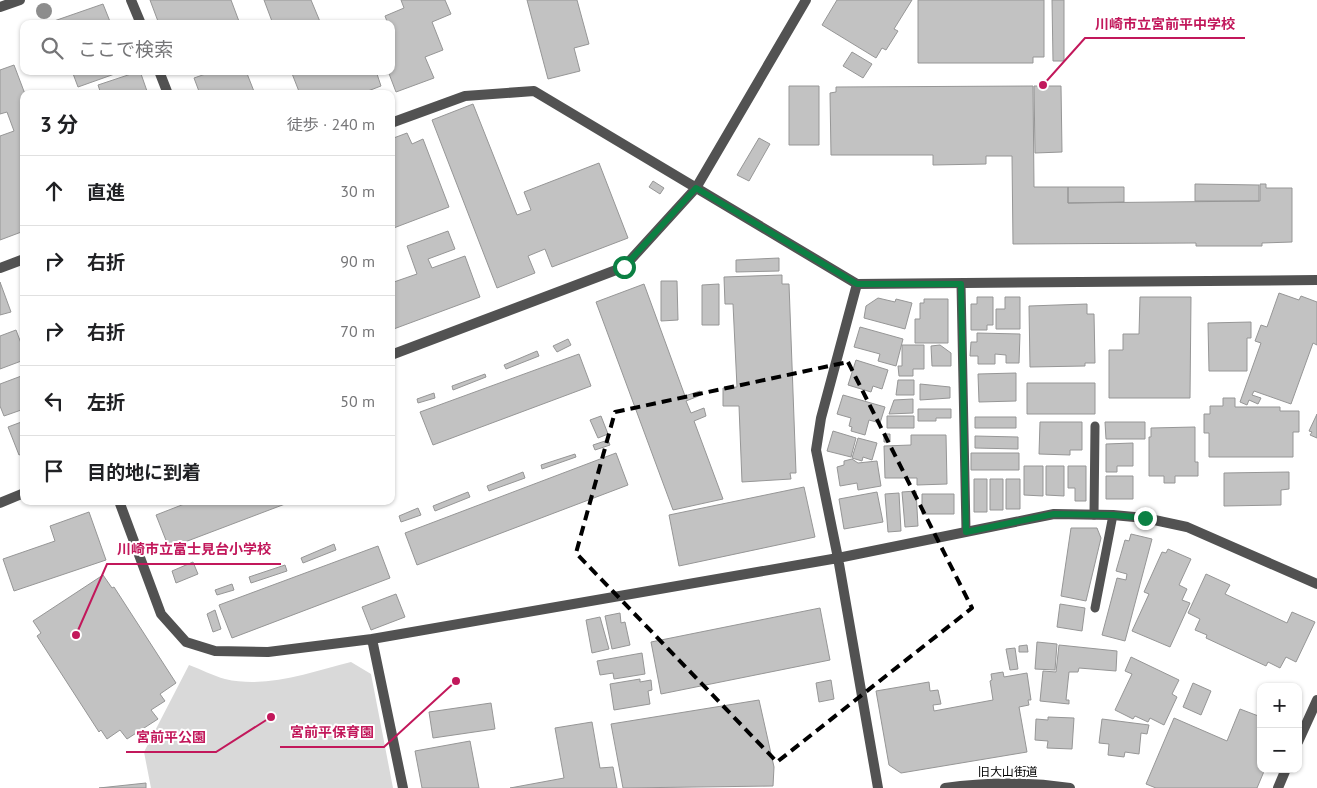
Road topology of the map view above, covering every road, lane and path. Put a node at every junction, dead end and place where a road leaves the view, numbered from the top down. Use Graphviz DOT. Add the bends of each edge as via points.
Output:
graph roads {
  1 [pos="20,0"];
  2 [pos="131,0"];
  3 [pos="806,0"];
  4 [pos="0,8"];
  5 [pos="139,20"];
  6 [pos="161,75"];
  7 [pos="167,90"];
  8 [pos="395,122"];
  9 [pos="696,188"];
  10 [pos="20,260"];
  11 [pos="0,268"];
  12 [pos="1317,280"];
  13 [pos="857,284"];
  14 [pos="961,284"];
  15 [pos="395,353"];
  16 [pos="1095,426"];
  17 [pos="20,495"];
  18 [pos="0,502"];
  19 [pos="120,505"];
  20 [pos="1094,515"];
  21 [pos="1113,515"];
  22 [pos="966,532"];
  23 [pos="838,558"];
  24 [pos="1317,584"];
  25 [pos="1095,608"];
  26 [pos="372,639"];
  27 [pos="1317,700"];
  28 [pos="1302,733"];
  29 [pos="1284,773"];
  30 [pos="403,788"];
  31 [pos="878,788"];
  32 [pos="945,788"];
  33 [pos="1070,788"];
  34 [pos="1278,788"];
  1 -- 4 [label="street"];
  2 -- 5 [label="street"];
  3 -- 9 [label="street"];
  6 -- 7 [label="street"];
  8 -- 9 [label="street" via="465,96 534,91"];
  9 -- 13 [label="street"];
  9 -- 15 [label="street" via="624,267"];
  10 -- 11 [label="street"];
  12 -- 14 [label="street"];
  13 -- 14 [label="street"];
  13 -- 23 [label="street" via="821,418 816,450"];
  14 -- 22 [label="lane"];
  16 -- 20 [label="lane"];
  17 -- 18 [label="street"];
  19 -- 26 [label="street" via="161,614 186,642 215,650 268,652"];
  20 -- 21 [label="street"];
  20 -- 22 [label="street" via="1054,514"];
  21 -- 24 [label="street" via="1187,527"];
  21 -- 25 [label="lane"];
  22 -- 23 [label="street"];
  23 -- 26 [label="street"];
  23 -- 31 [label="street"];
  26 -- 30 [label="street"];
  27 -- 28 [label="street"];
  29 -- 34 [label="street"];
  32 -- 33 [label="street, 旧大山街道" via="1030,783"];
}
